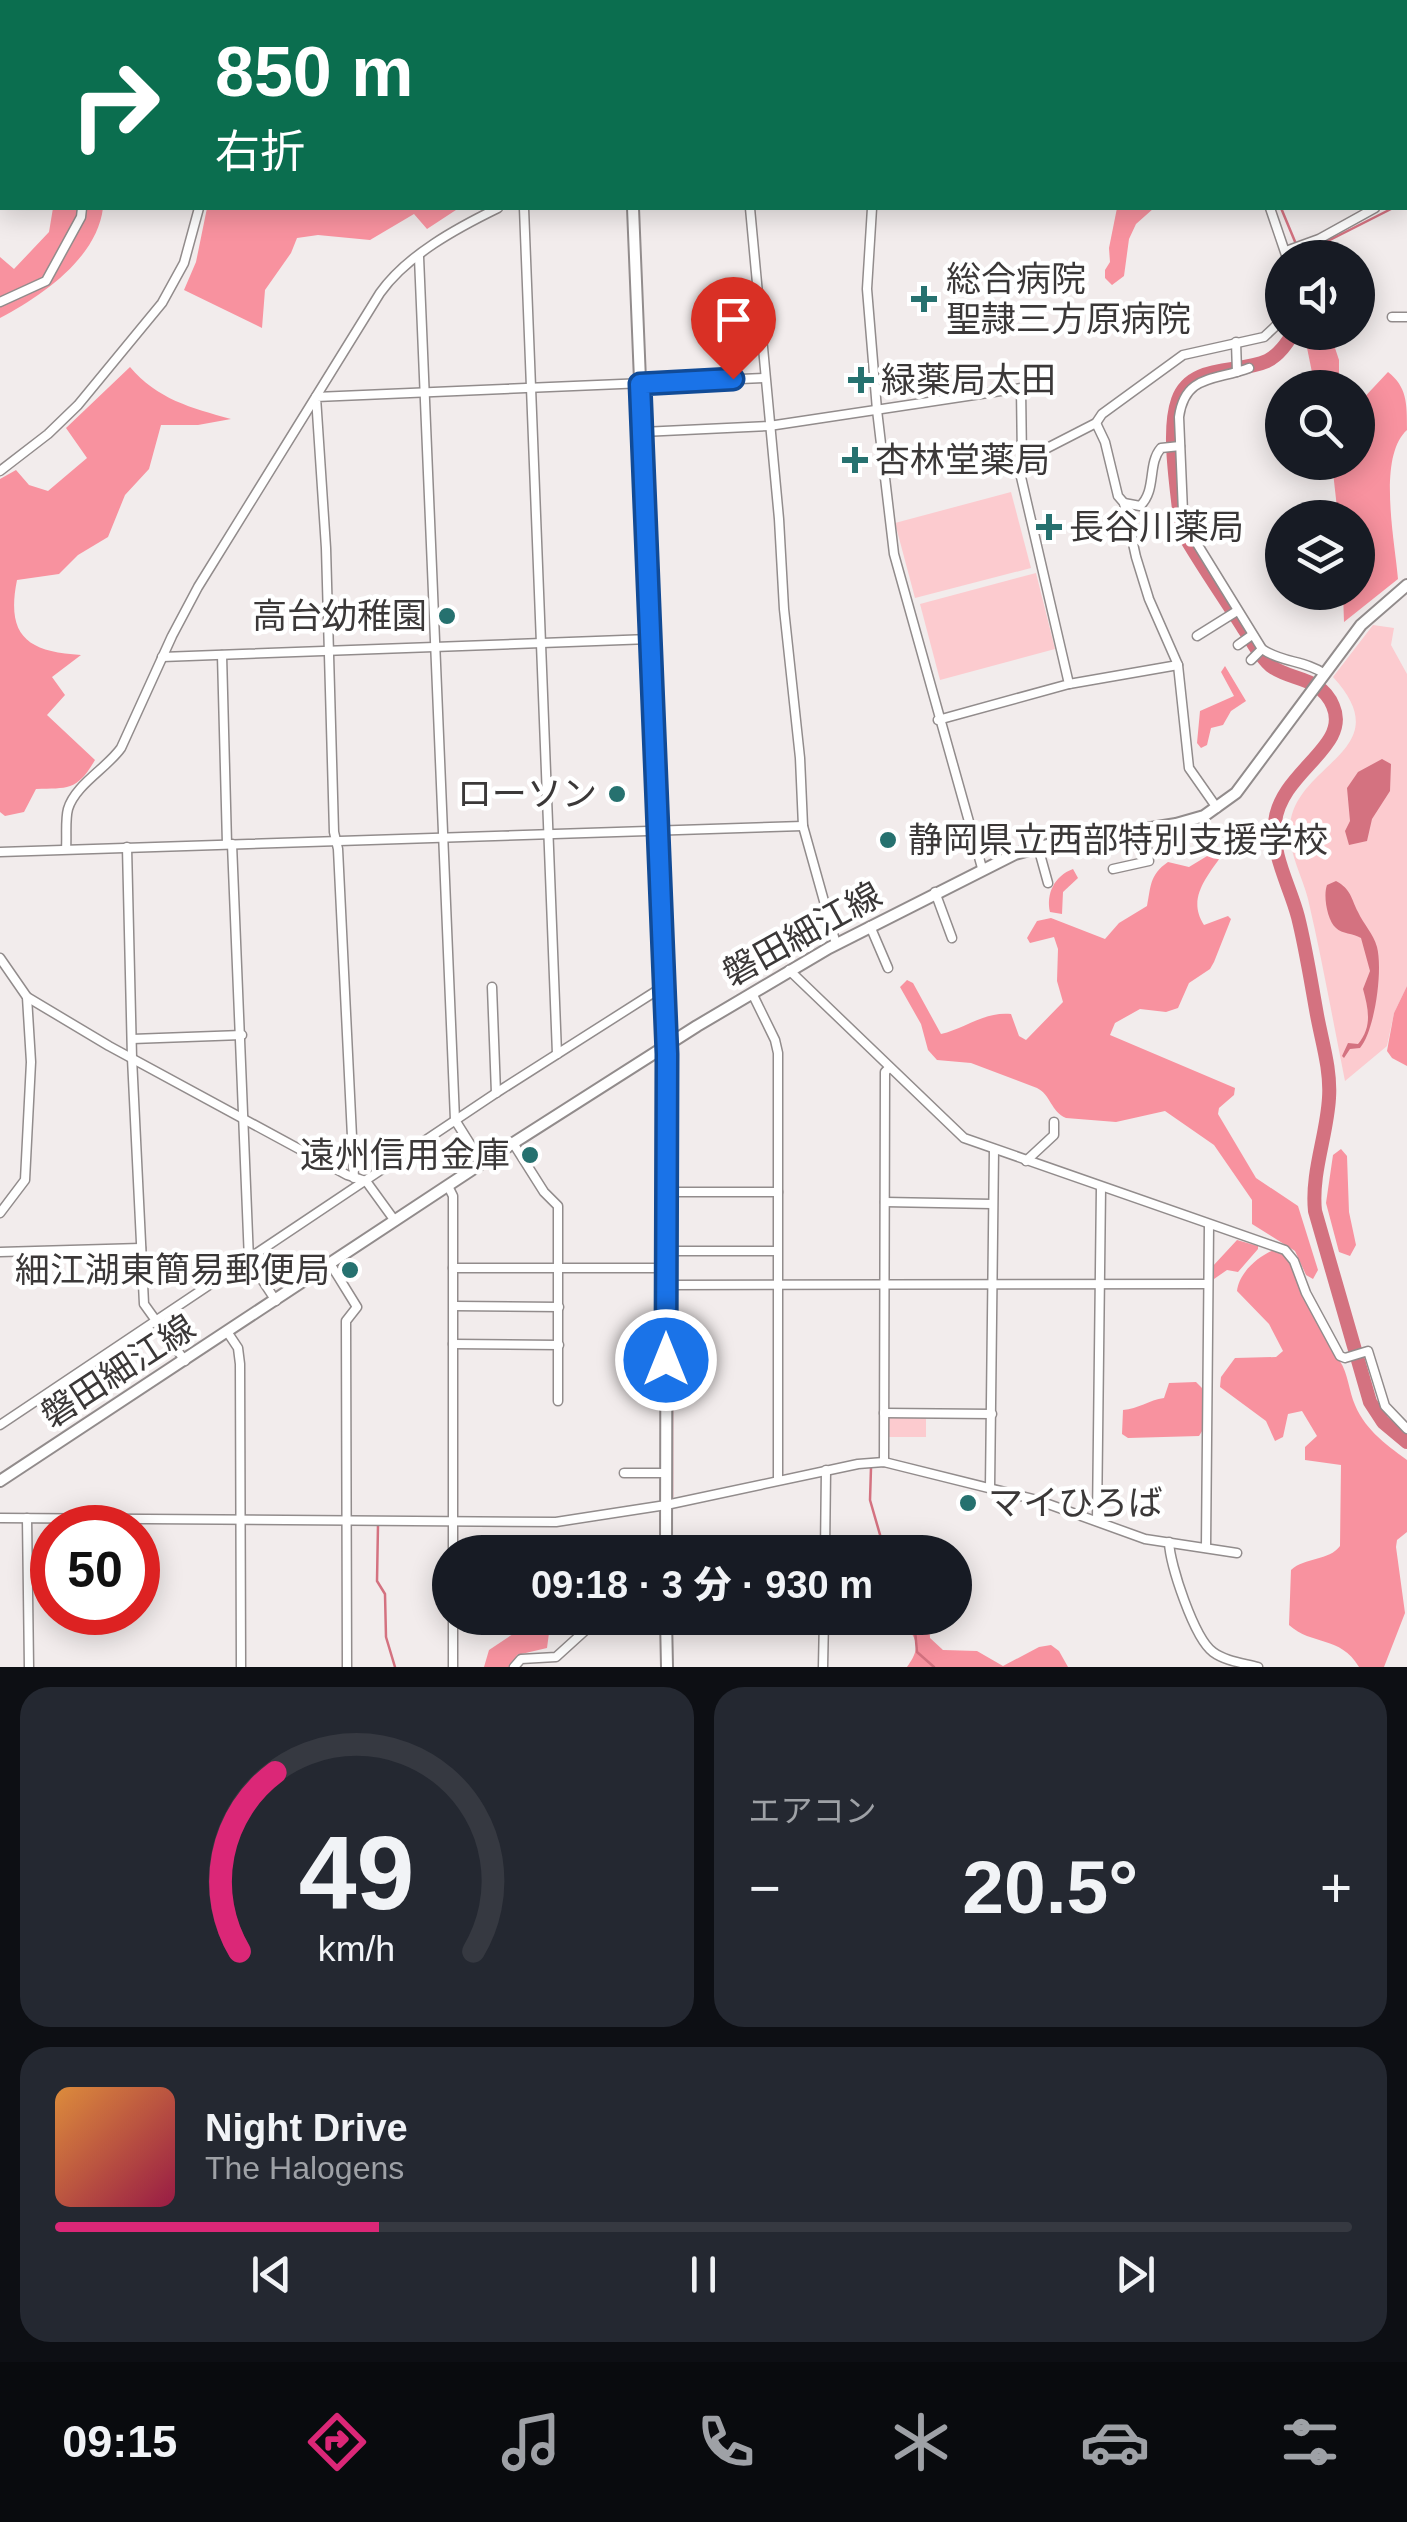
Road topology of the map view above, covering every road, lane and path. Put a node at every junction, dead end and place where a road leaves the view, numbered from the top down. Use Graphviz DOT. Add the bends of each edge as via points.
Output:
graph roads {
  1 [pos="82,210"];
  2 [pos="198,210"];
  3 [pos="494,210"];
  4 [pos="524,210"];
  5 [pos="633,210"];
  6 [pos="750,210"];
  7 [pos="872,210"];
  8 [pos="1271,210"];
  9 [pos="1371,210"];
  10 [pos="1285,240"];
  11 [pos="1314,240"];
  12 [pos="419,257"];
  13 [pos="0,302"];
  14 [pos="1392,316"];
  15 [pos="1407,316"];
  16 [pos="1265,335"];
  17 [pos="1236,342"];
  18 [pos="1248,368"];
  19 [pos="1236,372"];
  20 [pos="764,378"];
  21 [pos="640,384"];
  22 [pos="530,389"];
  23 [pos="424,392"];
  24 [pos="316,397"];
  25 [pos="877,410"];
  26 [pos="1096,423"];
  27 [pos="768,426"];
  28 [pos="642,432"];
  29 [pos="1179,446"];
  30 [pos="1022,461"];
  31 [pos="0,471"];
  32 [pos="1124,504"];
  33 [pos="1407,585"];
  34 [pos="1237,612"];
  35 [pos="1252,635"];
  36 [pos="1197,636"];
  37 [pos="650,639"];
  38 [pos="541,644"];
  39 [pos="1238,645"];
  40 [pos="435,647"];
  41 [pos="1262,649"];
  42 [pos="327,651"];
  43 [pos="222,655"];
  44 [pos="162,658"];
  45 [pos="1251,660"];
  46 [pos="1178,665"];
  47 [pos="1323,676"];
  48 [pos="1069,684"];
  49 [pos="938,720"];
  50 [pos="1217,808"];
  51 [pos="803,826"];
  52 [pos="658,830"];
  53 [pos="1144,830"];
  54 [pos="548,833"];
  55 [pos="444,836"];
  56 [pos="337,840"];
  57 [pos="230,844"];
  58 [pos="127,847"];
  59 [pos="1038,847"];
  60 [pos="66,849"];
  61 [pos="0,852"];
  62 [pos="982,868"];
  63 [pos="1113,868"];
  64 [pos="1048,884"];
  65 [pos="935,892"];
  66 [pos="870,926"];
  67 [pos="952,938"];
  68 [pos="836,944"];
  69 [pos="0,958"];
  70 [pos="888,968"];
  71 [pos="790,970"];
  72 [pos="492,986"];
  73 [pos="664,986"];
  74 [pos="752,992"];
  75 [pos="28,996"];
  76 [pos="242,1035"];
  77 [pos="132,1039"];
  78 [pos="666,1045"];
  79 [pos="557,1054"];
  80 [pos="132,1058"];
  81 [pos="889,1068"];
  82 [pos="496,1093"];
  83 [pos="243,1118"];
  84 [pos="455,1120"];
  85 [pos="1054,1122"];
  86 [pos="513,1144"];
  87 [pos="994,1149"];
  88 [pos="1026,1160"];
  89 [pos="482,1163"];
  90 [pos="354,1178"];
  91 [pos="366,1181"];
  92 [pos="448,1186"];
  93 [pos="1101,1187"];
  94 [pos="666,1192"];
  95 [pos="778,1192"];
  96 [pos="885,1202"];
  97 [pos="992,1204"];
  98 [pos="0,1213"];
  99 [pos="395,1221"];
  100 [pos="1209,1225"];
  101 [pos="141,1248"];
  102 [pos="666,1251"];
  103 [pos="778,1251"];
  104 [pos="0,1252"];
  105 [pos="248,1260"];
  106 [pos="330,1265"];
  107 [pos="559,1267"];
  108 [pos="454,1268"];
  109 [pos="666,1268"];
  110 [pos="778,1284"];
  111 [pos="884,1284"];
  112 [pos="992,1284"];
  113 [pos="1099,1284"];
  114 [pos="1207,1284"];
  115 [pos="666,1285"];
  116 [pos="276,1301"];
  117 [pos="454,1306"];
  118 [pos="559,1307"];
  119 [pos="159,1321"];
  120 [pos="228,1333"];
  121 [pos="453,1344"];
  122 [pos="558,1345"];
  123 [pos="185,1361"];
  124 [pos="558,1401"];
  125 [pos="884,1414"];
  126 [pos="992,1414"];
  127 [pos="0,1425"];
  128 [pos="1407,1430"];
  129 [pos="884,1462"];
  130 [pos="826,1470"];
  131 [pos="624,1473"];
  132 [pos="666,1473"];
  133 [pos="778,1480"];
  134 [pos="0,1481"];
  135 [pos="990,1488"];
  136 [pos="666,1504"];
  137 [pos="0,1518"];
  138 [pos="26,1518"];
  139 [pos="240,1520"];
  140 [pos="347,1520"];
  141 [pos="453,1521"];
  142 [pos="1097,1521"];
  143 [pos="453,1535"];
  144 [pos="665,1535"];
  145 [pos="825,1535"];
  146 [pos="1169,1542"];
  147 [pos="1206,1546"];
  148 [pos="1237,1553"];
  149 [pos="453,1635"];
  150 [pos="580,1635"];
  151 [pos="666,1635"];
  152 [pos="824,1635"];
  153 [pos="29,1667"];
  154 [pos="241,1667"];
  155 [pos="347,1667"];
  156 [pos="453,1667"];
  157 [pos="514,1667"];
  158 [pos="666,1667"];
  159 [pos="823,1667"];
  160 [pos="1258,1667"];
  1 -- 13 [label="street" via="46,281"];
  2 -- 31 [label="street" via="184,263 162,303 78,404"];
  3 -- 12 [label="street"];
  4 -- 22 [label="street"];
  5 -- 21 [label="main road"];
  6 -- 20 [label="street"];
  7 -- 25 [label="street" via="867,288"];
  8 -- 10 [label="street"];
  9 -- 11 [label="street"];
  12 -- 23 [label="street"];
  12 -- 24 [label="street" via="392,276"];
  14 -- 15 [label="street"];
  16 -- 17 [label="street"];
  17 -- 19 [label="street"];
  17 -- 26 [label="street" via="1183,355"];
  18 -- 19 [label="street"];
  19 -- 29 [label="street" via="1188,390"];
  20 -- 21 [label="street"];
  20 -- 27 [label="street"];
  21 -- 22 [label="street"];
  21 -- 28 [label="main road"];
  22 -- 23 [label="street"];
  22 -- 38 [label="street"];
  23 -- 24 [label="street"];
  23 -- 40 [label="street"];
  24 -- 42 [label="street"];
  24 -- 44 [label="street" via="198,587"];
  25 -- 27 [label="street"];
  25 -- 30 [label="street" via="1021,388"];
  25 -- 49 [label="street" via="894,554"];
  26 -- 30 [label="street"];
  26 -- 32 [label="street"];
  27 -- 28 [label="street"];
  27 -- 51 [label="street"];
  28 -- 37 [label="main road"];
  29 -- 32 [label="street" via="1155,454 1148,498 1140,506"];
  29 -- 34 [label="street" via="1188,529"];
  30 -- 48 [label="street"];
  32 -- 46 [label="street" via="1149,599"];
  33 -- 47 [label="main road, 磐田細江線" via="1361,625"];
  34 -- 35 [label="street"];
  34 -- 36 [label="street"];
  35 -- 39 [label="street"];
  35 -- 41 [label="street"];
  37 -- 38 [label="street"];
  37 -- 52 [label="main road"];
  38 -- 40 [label="street"];
  38 -- 54 [label="street"];
  40 -- 42 [label="street"];
  40 -- 55 [label="street"];
  41 -- 45 [label="street"];
  41 -- 47 [label="street"];
  42 -- 43 [label="street"];
  42 -- 56 [label="street"];
  43 -- 44 [label="street"];
  43 -- 57 [label="street"];
  44 -- 60 [label="street" via="112,761 74,796"];
  46 -- 48 [label="street"];
  46 -- 50 [label="street" via="1190,768"];
  47 -- 50 [label="main road, 磐田細江線" via="1249,778"];
  48 -- 49 [label="street"];
  49 -- 62 [label="street"];
  50 -- 53 [label="main road, 磐田細江線"];
  51 -- 52 [label="street"];
  51 -- 68 [label="street"];
  52 -- 54 [label="street"];
  52 -- 73 [label="main road"];
  53 -- 59 [label="main road, 磐田細江線"];
  53 -- 63 [label="street" via="1149,861"];
  54 -- 55 [label="street"];
  54 -- 79 [label="street"];
  55 -- 56 [label="street"];
  55 -- 84 [label="street"];
  56 -- 57 [label="street"];
  56 -- 90 [label="street"];
  57 -- 58 [label="street"];
  57 -- 76 [label="street"];
  58 -- 60 [label="street"];
  58 -- 77 [label="street"];
  59 -- 62 [label="main road, 磐田細江線"];
  59 -- 64 [label="street"];
  60 -- 61 [label="street"];
  62 -- 65 [label="main road, 磐田細江線"];
  65 -- 66 [label="main road, 磐田細江線"];
  65 -- 67 [label="street"];
  66 -- 68 [label="main road, 磐田細江線"];
  66 -- 70 [label="street"];
  68 -- 71 [label="main road, 磐田細江線"];
  69 -- 75 [label="street"];
  71 -- 74 [label="main road, 磐田細江線"];
  71 -- 81 [label="street"];
  72 -- 82 [label="street"];
  73 -- 78 [label="main road"];
  73 -- 79 [label="street"];
  74 -- 78 [label="main road, 磐田細江線"];
  74 -- 95 [label="street" via="778,1048"];
  75 -- 80 [label="street"];
  75 -- 98 [label="street" via="27,1167"];
  76 -- 77 [label="street"];
  76 -- 83 [label="street"];
  77 -- 80 [label="street"];
  78 -- 86 [label="main road, 磐田細江線"];
  78 -- 94 [label="main road"];
  79 -- 82 [label="street"];
  80 -- 83 [label="street"];
  80 -- 101 [label="street"];
  81 -- 87 [label="street" via="957,1134"];
  81 -- 96 [label="street"];
  82 -- 84 [label="street"];
  83 -- 90 [label="street"];
  83 -- 105 [label="street"];
  84 -- 89 [label="street"];
  84 -- 91 [label="street"];
  85 -- 88 [label="street" via="1054,1134"];
  86 -- 89 [label="main road, 磐田細江線"];
  86 -- 107 [label="street" via="558,1206"];
  87 -- 88 [label="street"];
  87 -- 97 [label="street"];
  88 -- 93 [label="street"];
  89 -- 92 [label="main road, 磐田細江線"];
  90 -- 91 [label="street"];
  91 -- 99 [label="street"];
  91 -- 105 [label="street"];
  92 -- 99 [label="main road, 磐田細江線"];
  92 -- 108 [label="street" via="454,1196"];
  93 -- 100 [label="street"];
  93 -- 113 [label="street"];
  94 -- 95 [label="street"];
  94 -- 102 [label="main road"];
  95 -- 103 [label="street"];
  96 -- 97 [label="street"];
  96 -- 111 [label="street"];
  97 -- 112 [label="street"];
  99 -- 106 [label="main road, 磐田細江線"];
  100 -- 114 [label="street"];
  100 -- 128 [label="street" via="1291,1255 1340,1356 1366,1352 1385,1406"];
  101 -- 104 [label="street"];
  101 -- 119 [label="street" via="144,1304"];
  102 -- 103 [label="street"];
  102 -- 109 [label="main road"];
  103 -- 110 [label="street"];
  105 -- 116 [label="street"];
  105 -- 119 [label="street"];
  106 -- 116 [label="main road, 磐田細江線"];
  106 -- 140 [label="street" via="357,1307 346,1321"];
  107 -- 108 [label="street"];
  107 -- 109 [label="street"];
  107 -- 118 [label="street"];
  108 -- 117 [label="street"];
  109 -- 115 [label="main road"];
  110 -- 111 [label="street"];
  110 -- 115 [label="street"];
  110 -- 133 [label="street"];
  111 -- 112 [label="street"];
  111 -- 125 [label="street"];
  112 -- 113 [label="street"];
  112 -- 126 [label="street"];
  113 -- 114 [label="street"];
  113 -- 142 [label="street"];
  114 -- 147 [label="street"];
  115 -- 132 [label="main road"];
  116 -- 120 [label="main road, 磐田細江線"];
  117 -- 118 [label="street"];
  117 -- 121 [label="street"];
  118 -- 122 [label="street"];
  119 -- 123 [label="street"];
  119 -- 127 [label="street"];
  120 -- 123 [label="main road, 磐田細江線"];
  120 -- 139 [label="street" via="240,1364"];
  121 -- 122 [label="street"];
  121 -- 141 [label="street"];
  122 -- 124 [label="street"];
  123 -- 134 [label="main road, 磐田細江線"];
  125 -- 126 [label="street"];
  125 -- 129 [label="street"];
  126 -- 135 [label="street"];
  129 -- 130 [label="street"];
  129 -- 135 [label="street"];
  130 -- 133 [label="street"];
  130 -- 145 [label="street"];
  131 -- 132 [label="street"];
  132 -- 136 [label="main road"];
  133 -- 136 [label="street"];
  135 -- 142 [label="street"];
  136 -- 141 [label="street" via="556,1522"];
  136 -- 144 [label="main road"];
  137 -- 138 [label="street"];
  138 -- 139 [label="street"];
  138 -- 153 [label="street"];
  139 -- 140 [label="street"];
  139 -- 154 [label="street"];
  140 -- 141 [label="street"];
  140 -- 155 [label="street"];
  141 -- 143 [label="street"];
  142 -- 146 [label="street"];
  146 -- 147 [label="street"];
  146 -- 160 [label="street" via="1185,1600 1208,1647"];
  147 -- 148 [label="street"];
  149 -- 156 [label="street"];
  150 -- 157 [label="street" via="556,1657 521,1659"];
  151 -- 158 [label="main road"];
  152 -- 159 [label="street"];
}
